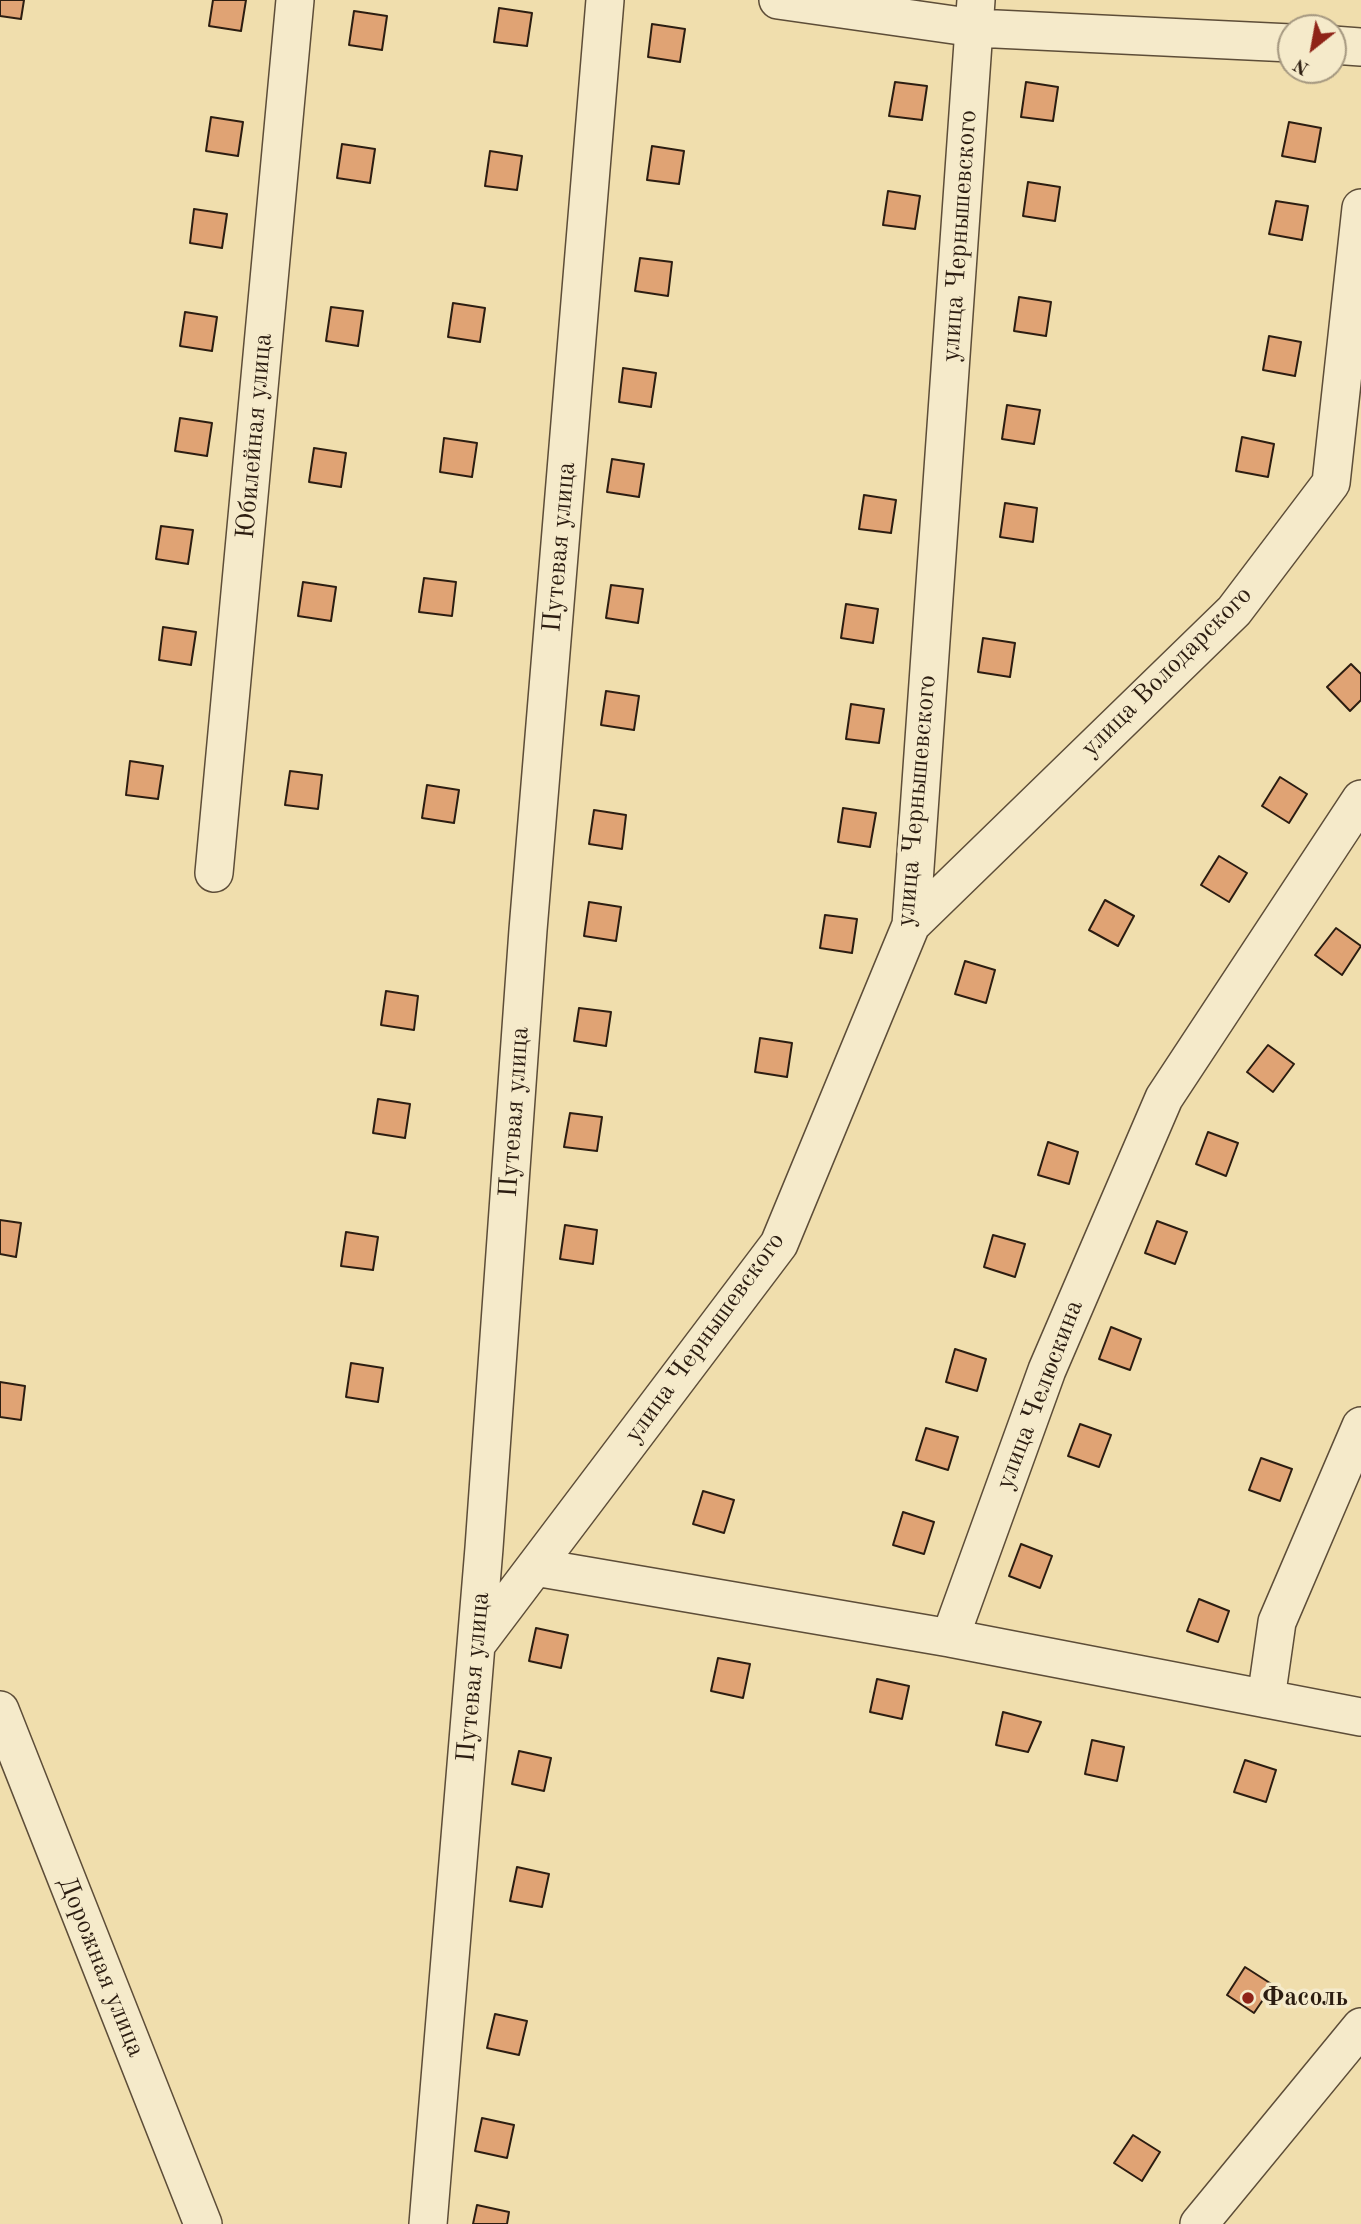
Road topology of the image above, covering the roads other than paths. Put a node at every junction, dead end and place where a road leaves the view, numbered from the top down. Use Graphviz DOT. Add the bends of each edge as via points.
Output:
graph roads {
  1 [pos="295,0"];
  2 [pos="605,0"];
  3 [pos="778,0"];
  4 [pos="975,14"];
  5 [pos="1277,42"];
  6 [pos="1361,208"];
  7 [pos="1361,799"];
  8 [pos="214,873"];
  9 [pos="911,925"];
  10 [pos="1361,1426"];
  11 [pos="535,1567"];
  12 [pos="950,1638"];
  13 [pos="476,1645"];
  14 [pos="1266,1699"];
  15 [pos="0,1710"];
  16 [pos="1361,1717"];
  17 [pos="1361,2027"];
  18 [pos="203,2224"];
  19 [pos="428,2224"];
  20 [pos="1199,2224"];
  1 -- 8 [label="street, Юбилейная улица"];
  2 -- 13 [label="street, Путевая улица" via="529,916"];
  3 -- 4 [label="street"];
  4 -- 5 [label="street"];
  4 -- 9 [label="street, улица Чернышевского"];
  6 -- 9 [label="street, улица Володарского" via="1331,483 1234,611"];
  7 -- 12 [label="street, улица Челюскина" via="1164,1098 1046,1370"];
  9 -- 11 [label="street, улица Чернышевского" via="779,1244"];
  10 -- 14 [label="street" via="1277,1622"];
  11 -- 12 [label="street"];
  11 -- 13 [label="street, улица Чернышевского"];
  12 -- 14 [label="street"];
  13 -- 19 [label="street, Путевая улица"];
  14 -- 16 [label="street"];
  15 -- 18 [label="street, Дорожная улица"];
  17 -- 20 [label="street"];
}
